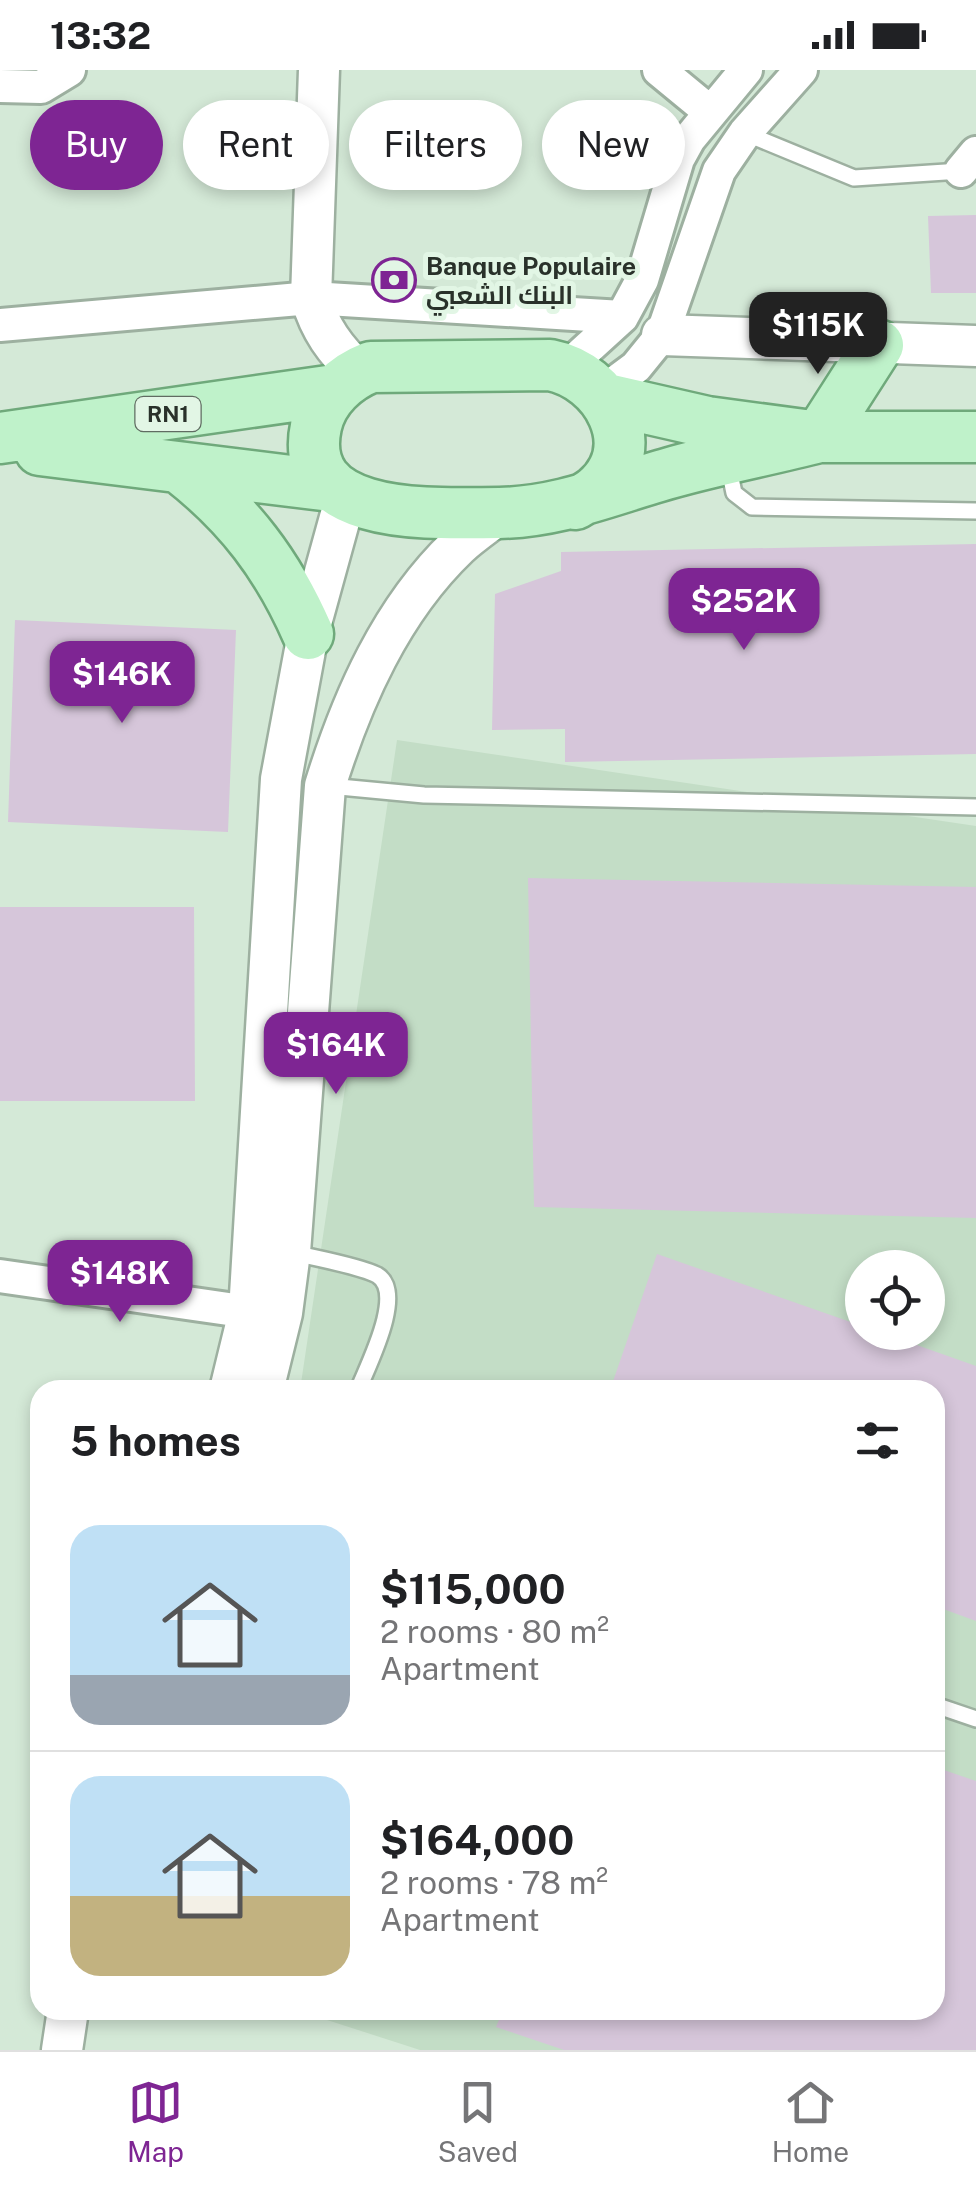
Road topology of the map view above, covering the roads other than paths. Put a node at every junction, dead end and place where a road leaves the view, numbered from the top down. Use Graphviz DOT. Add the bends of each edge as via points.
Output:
graph roads {
  1 [pos="69,70"];
  2 [pos="320,70"];
  3 [pos="659,70"];
  4 [pos="746,70"];
  5 [pos="800,70"];
  6 [pos="0,86"];
  7 [pos="710,112"];
  8 [pos="745,133"];
  9 [pos="971,165"];
  10 [pos="311,298"];
  11 [pos="622,318"];
  12 [pos="0,326"];
  13 [pos="662,335"];
  14 [pos="878,345"];
  15 [pos="976,346"];
  16 [pos="347,381"];
  17 [pos="591,387"];
  18 [pos="818,437"];
  19 [pos="976,437"];
  20 [pos="0,442"];
  21 [pos="727,460"];
  22 [pos="180,468"];
  23 [pos="339,491"];
  24 [pos="576,504"];
  25 [pos="976,511"];
  26 [pos="500,513"];
  27 [pos="308,634"];
  28 [pos="325,786"];
  29 [pos="976,808"];
  30 [pos="290,1252"];
  31 [pos="0,1276"];
  32 [pos="249,1312"];
  33 [pos="232,1380"];
  34 [pos="265,1380"];
  35 [pos="362,1380"];
  36 [pos="945,1708"];
  37 [pos="976,1719"];
  38 [pos="66,2020"];
  39 [pos="62,2050"];
  1 -- 6 [label="street" via="41,87"];
  2 -- 10 [label="street"];
  3 -- 7 [label="street"];
  4 -- 7 [label="street"];
  5 -- 8 [label="street"];
  7 -- 11 [label="street" via="678,159 642,280"];
  8 -- 9 [label="lane" via="854,178"];
  8 -- 13 [label="street" via="707,198"];
  10 -- 11 [label="street"];
  10 -- 12 [label="street"];
  10 -- 16 [label="street"];
  11 -- 17 [label="street"];
  13 -- 14 [label="street"];
  13 -- 17 [label="street" via="636,366"];
  14 -- 15 [label="street"];
  14 -- 18 [label="main road"];
  16 -- 17 [label="main road, RN1" via="384,366 550,365"];
  16 -- 20 [label="main road, RN1"];
  16 -- 23 [label="main road" via="324,404 314,437 321,471"];
  17 -- 18 [label="main road, RN1" via="707,422"];
  17 -- 24 [label="main road" via="617,422 619,447 597,491"];
  18 -- 19 [label="main road, RN1"];
  18 -- 21 [label="main road, RN1"];
  20 -- 22 [label="main road, RN1"];
  21 -- 24 [label="main road, RN1"];
  21 -- 25 [label="lane" via="734,493 752,507"];
  22 -- 23 [label="main road, RN1"];
  22 -- 27 [label="main road" via="243,524 291,595"];
  23 -- 26 [label="main road, RN1" via="391,510"];
  23 -- 27 [label="street"];
  24 -- 26 [label="main road, RN1"];
  26 -- 28 [label="street" via="458,546 390,634 342,732"];
  27 -- 32 [label="street" via="281,778"];
  28 -- 29 [label="lane" via="424,795"];
  28 -- 30 [label="street"];
  30 -- 34 [label="street"];
  30 -- 35 [label="lane" via="377,1276 388,1287 390,1304"];
  31 -- 32 [label="street"];
  32 -- 33 [label="street"];
  36 -- 37 [label="lane"];
  38 -- 39 [label="street"];
}
